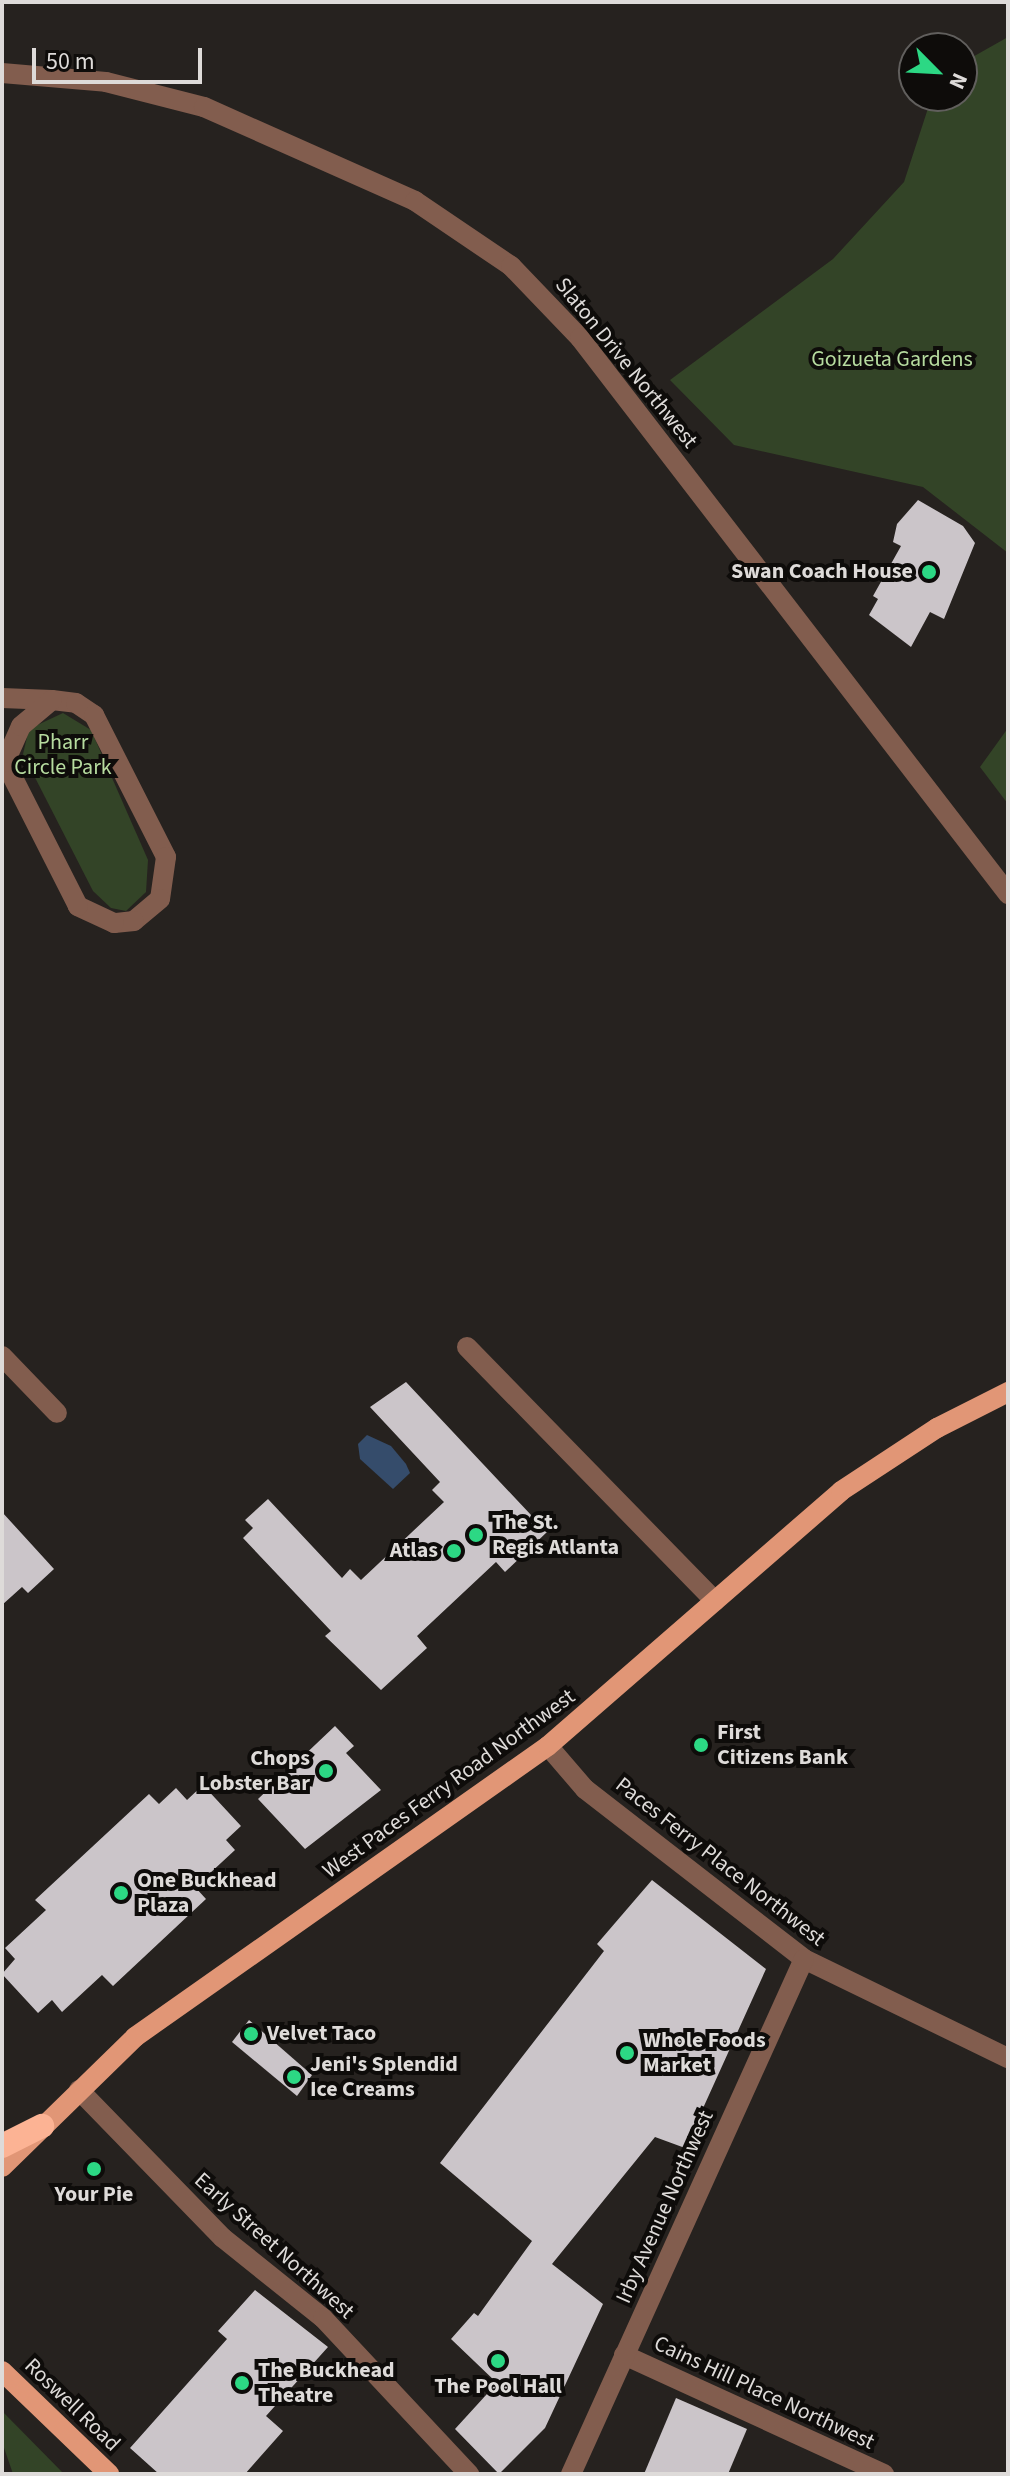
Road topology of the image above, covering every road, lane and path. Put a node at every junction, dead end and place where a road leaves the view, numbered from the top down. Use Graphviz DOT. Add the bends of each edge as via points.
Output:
graph roads {
  1 [pos="2,73"];
  2 [pos="2,698"];
  3 [pos="52,700"];
  4 [pos="4,759"];
  5 [pos="1008,894"];
  6 [pos="467,1347"];
  7 [pos="2,1356"];
  8 [pos="1008,1392"];
  9 [pos="57,1413"];
  10 [pos="715,1601"];
  11 [pos="548,1746"];
  12 [pos="804,1959"];
  13 [pos="1008,2058"];
  14 [pos="79,2090"];
  15 [pos="42,2126"];
  16 [pos="2,2146"];
  17 [pos="2,2167"];
  18 [pos="624,2355"];
  19 [pos="2,2371"];
  20 [pos="109,2474"];
  21 [pos="469,2474"];
  22 [pos="571,2474"];
  23 [pos="884,2474"];
  1 -- 5 [label="street, Slaton Drive Northwest" via="106,82 204,107 415,201 511,266 580,338"];
  2 -- 3 [label="street"];
  3 -- 4 [label="street" via="21,726"];
  3 -- 4 [label="street" via="76,703 94,715 166,857 167,886 152,910 114,923 78,906"];
  6 -- 10 [label="street"];
  7 -- 9 [label="street"];
  8 -- 10 [label="main road, West Paces Ferry Road Northwest" via="937,1428 841,1491"];
  10 -- 11 [label="main road, West Paces Ferry Road Northwest"];
  11 -- 12 [label="street, Paces Ferry Place Northwest" via="585,1789"];
  11 -- 14 [label="main road, West Paces Ferry Road Northwest" via="200,1987"];
  12 -- 13 [label="street, Paces Ferry Place Northwest"];
  12 -- 18 [label="street, Irby Avenue Northwest"];
  14 -- 15 [label="main road, West Paces Ferry Road Northwest"];
  14 -- 21 [label="street, Early Street Northwest" via="223,2238 323,2318"];
  15 -- 16 [label="highway"];
  15 -- 17 [label="main road, West Paces Ferry Road Northwest"];
  18 -- 22 [label="street, Irby Avenue Northwest"];
  18 -- 23 [label="street, Cains Hill Place Northwest"];
  19 -- 20 [label="main road, Roswell Road"];
}
